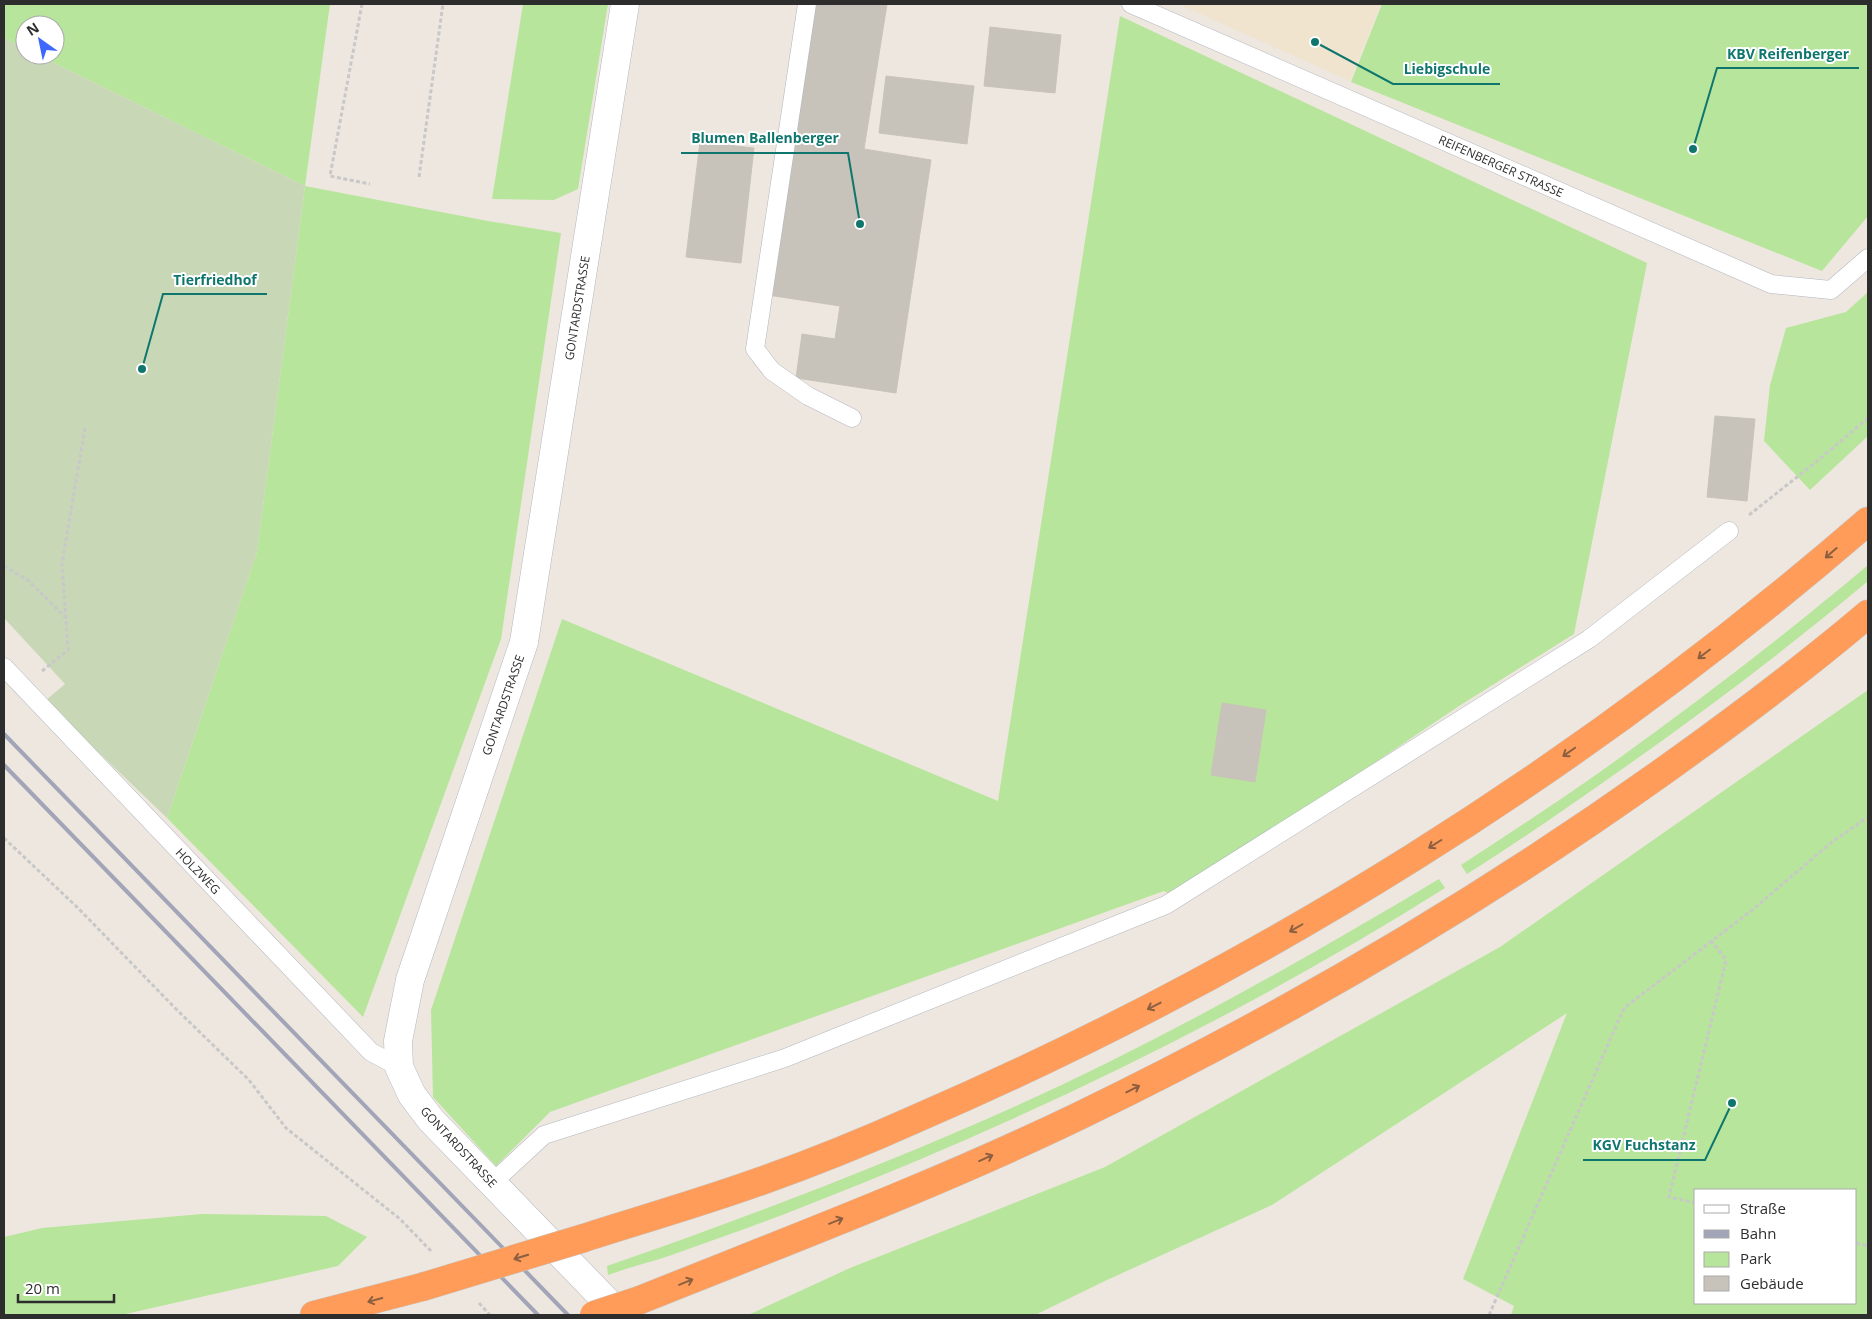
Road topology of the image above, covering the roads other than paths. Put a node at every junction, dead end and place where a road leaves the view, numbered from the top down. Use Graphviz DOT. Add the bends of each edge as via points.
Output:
graph roads {
  1 [pos="625,4"];
  2 [pos="807,4"];
  3 [pos="1132,4"];
  4 [pos="1868,258"];
  5 [pos="852,418"];
  6 [pos="1868,521"];
  7 [pos="1729,531"];
  8 [pos="1868,614"];
  9 [pos="4,667"];
  10 [pos="399,1067"];
  11 [pos="492,1183"];
  12 [pos="630,1308"];
  13 [pos="314,1315"];
  14 [pos="594,1315"];
  1 -- 10 [label="street, GONTARDSTRASSE" via="524,642 410,980 398,1041"];
  2 -- 5 [label="lane" via="755,349 772,371 808,396"];
  3 -- 4 [label="lane, REIFENBERGER STRASSE" via="1771,284 1831,290"];
  6 -- 13 [label="highway, one-way, bridge" via="1719,643 1477,817 1341,902 1201,982 1058,1055 912,1121 762,1181 422,1287"];
  7 -- 11 [label="lane" via="1589,639 1166,905 785,1058 544,1135"];
  12 -- 8 [label="highway, one-way" via="937,1180 1068,1121 1214,1049 1348,975 1479,896 1606,812 1731,723"];
  9 -- 10 [label="lane, HOLZWEG" via="372,1052"];
  10 -- 11 [label="street, GONTARDSTRASSE" via="412,1095 431,1120"];
  11 -- 12 [label="street, GONTARDSTRASSE"];
  12 -- 14 [label="highway, bridge"];
}
